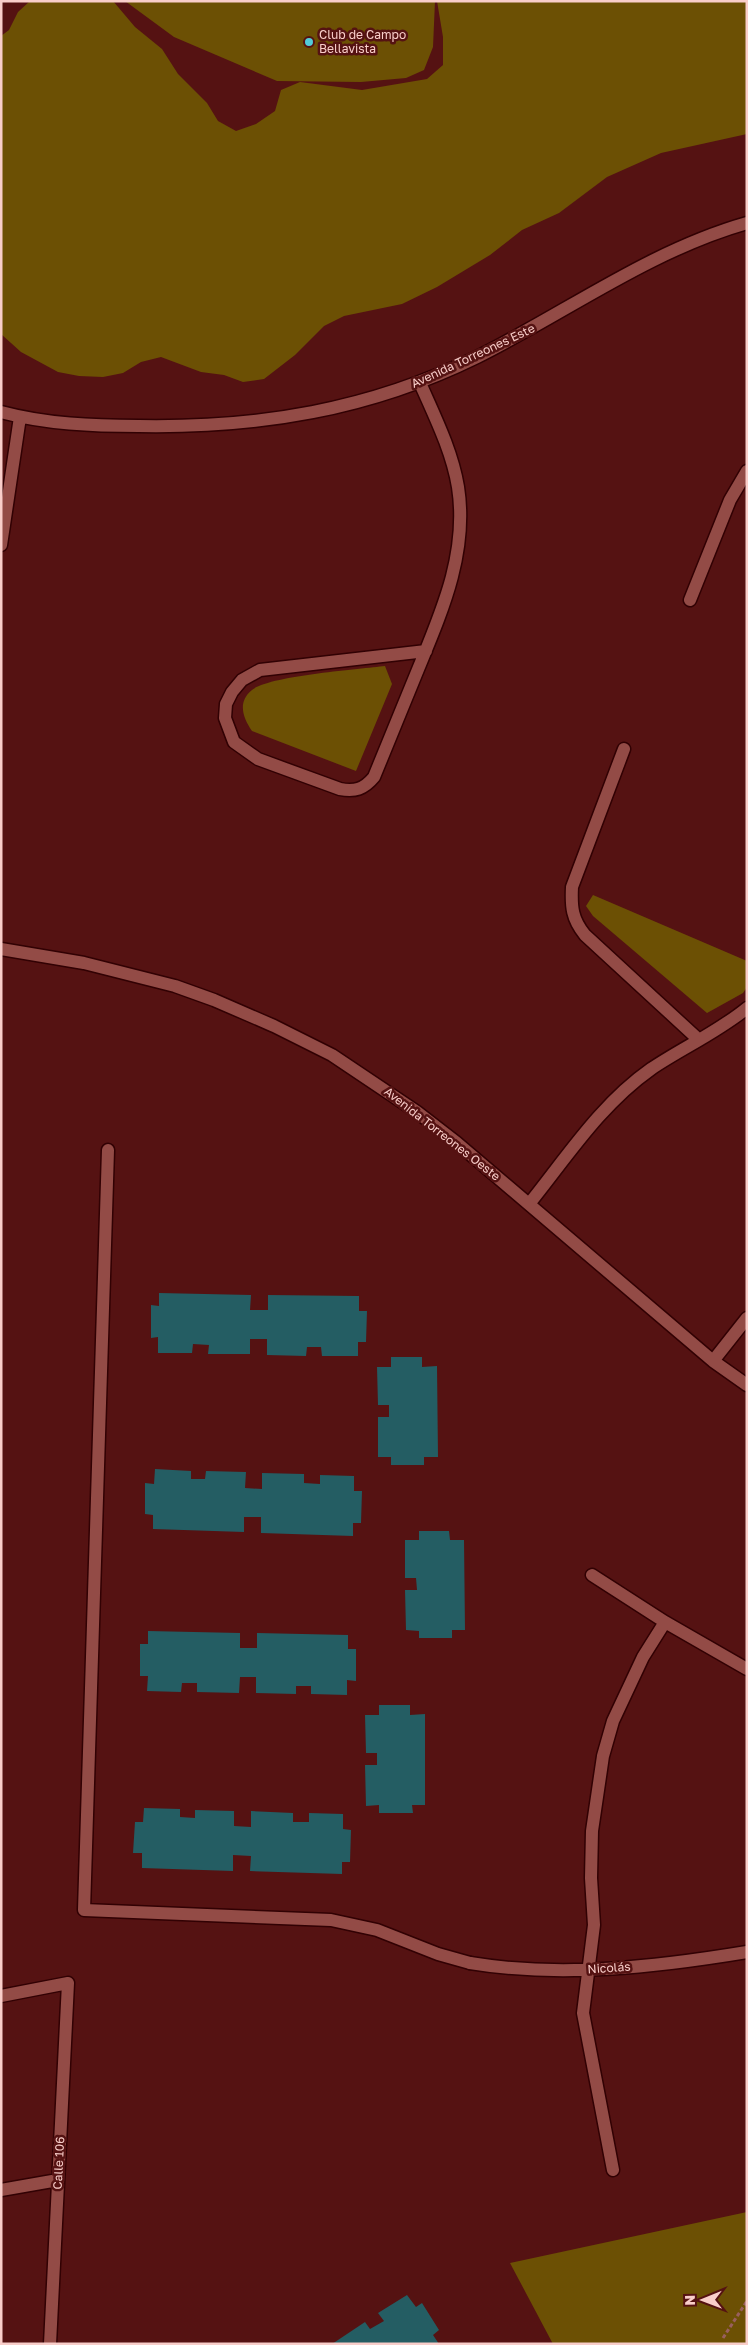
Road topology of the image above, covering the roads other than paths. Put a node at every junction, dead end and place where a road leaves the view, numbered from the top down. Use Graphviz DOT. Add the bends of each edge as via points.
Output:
graph roads {
  1 [pos="747,223"];
  2 [pos="420,384"];
  3 [pos="1,412"];
  4 [pos="20,417"];
  5 [pos="747,470"];
  6 [pos="1,545"];
  7 [pos="690,600"];
  8 [pos="426,651"];
  9 [pos="624,749"];
  10 [pos="1,949"];
  11 [pos="747,1008"];
  12 [pos="698,1039"];
  13 [pos="108,1150"];
  14 [pos="529,1204"];
  15 [pos="747,1318"];
  16 [pos="713,1360"];
  17 [pos="747,1385"];
  18 [pos="592,1575"];
  19 [pos="665,1622"];
  20 [pos="747,1669"];
  21 [pos="747,1952"];
  22 [pos="588,1970"];
  23 [pos="1,1996"];
  24 [pos="613,2170"];
  25 [pos="58,2180"];
  26 [pos="1,2190"];
  27 [pos="50,2344"];
  1 -- 2 [label="street, Avenida Torreones Este" via="669,252 608,283 542,323"];
  2 -- 4 [label="street, Avenida Torreones Este" via="342,407 268,421 173,427 97,426"];
  2 -- 8 [label="street" via="451,457 458,488 460,520 456,568"];
  3 -- 4 [label="street, Avenida Torreones Este"];
  4 -- 6 [label="street"];
  5 -- 7 [label="street" via="730,500"];
  8 -- 8 [label="street" via="374,777 360,790 340,788 258,758 234,742 225,718 226,704 237,686 251,674 276,668"];
  9 -- 12 [label="street" via="572,887 571,908 575,922 585,935"];
  10 -- 14 [label="street, Avenida Torreones Oeste" via="84,963 151,980 214,1000 274,1026 332,1056 389,1092"];
  11 -- 12 [label="street"];
  12 -- 14 [label="street" via="650,1070 603,1110"];
  13 -- 22 [label="street, Nicolás" via="84,1910 331,1920 377,1930 431,1952 470,1963"];
  14 -- 16 [label="street, Avenida Torreones Oeste"];
  15 -- 16 [label="street"];
  16 -- 17 [label="street, Avenida Torreones Oeste"];
  18 -- 19 [label="street"];
  19 -- 20 [label="street"];
  19 -- 22 [label="street" via="627,1688 603,1756 592,1831 594,1924"];
  21 -- 22 [label="street, Nicolás"];
  22 -- 24 [label="street" via="583,2013"];
  23 -- 25 [label="street, Calle 106" via="68,1983"];
  25 -- 26 [label="street"];
  25 -- 27 [label="street, Calle 106"];
}
